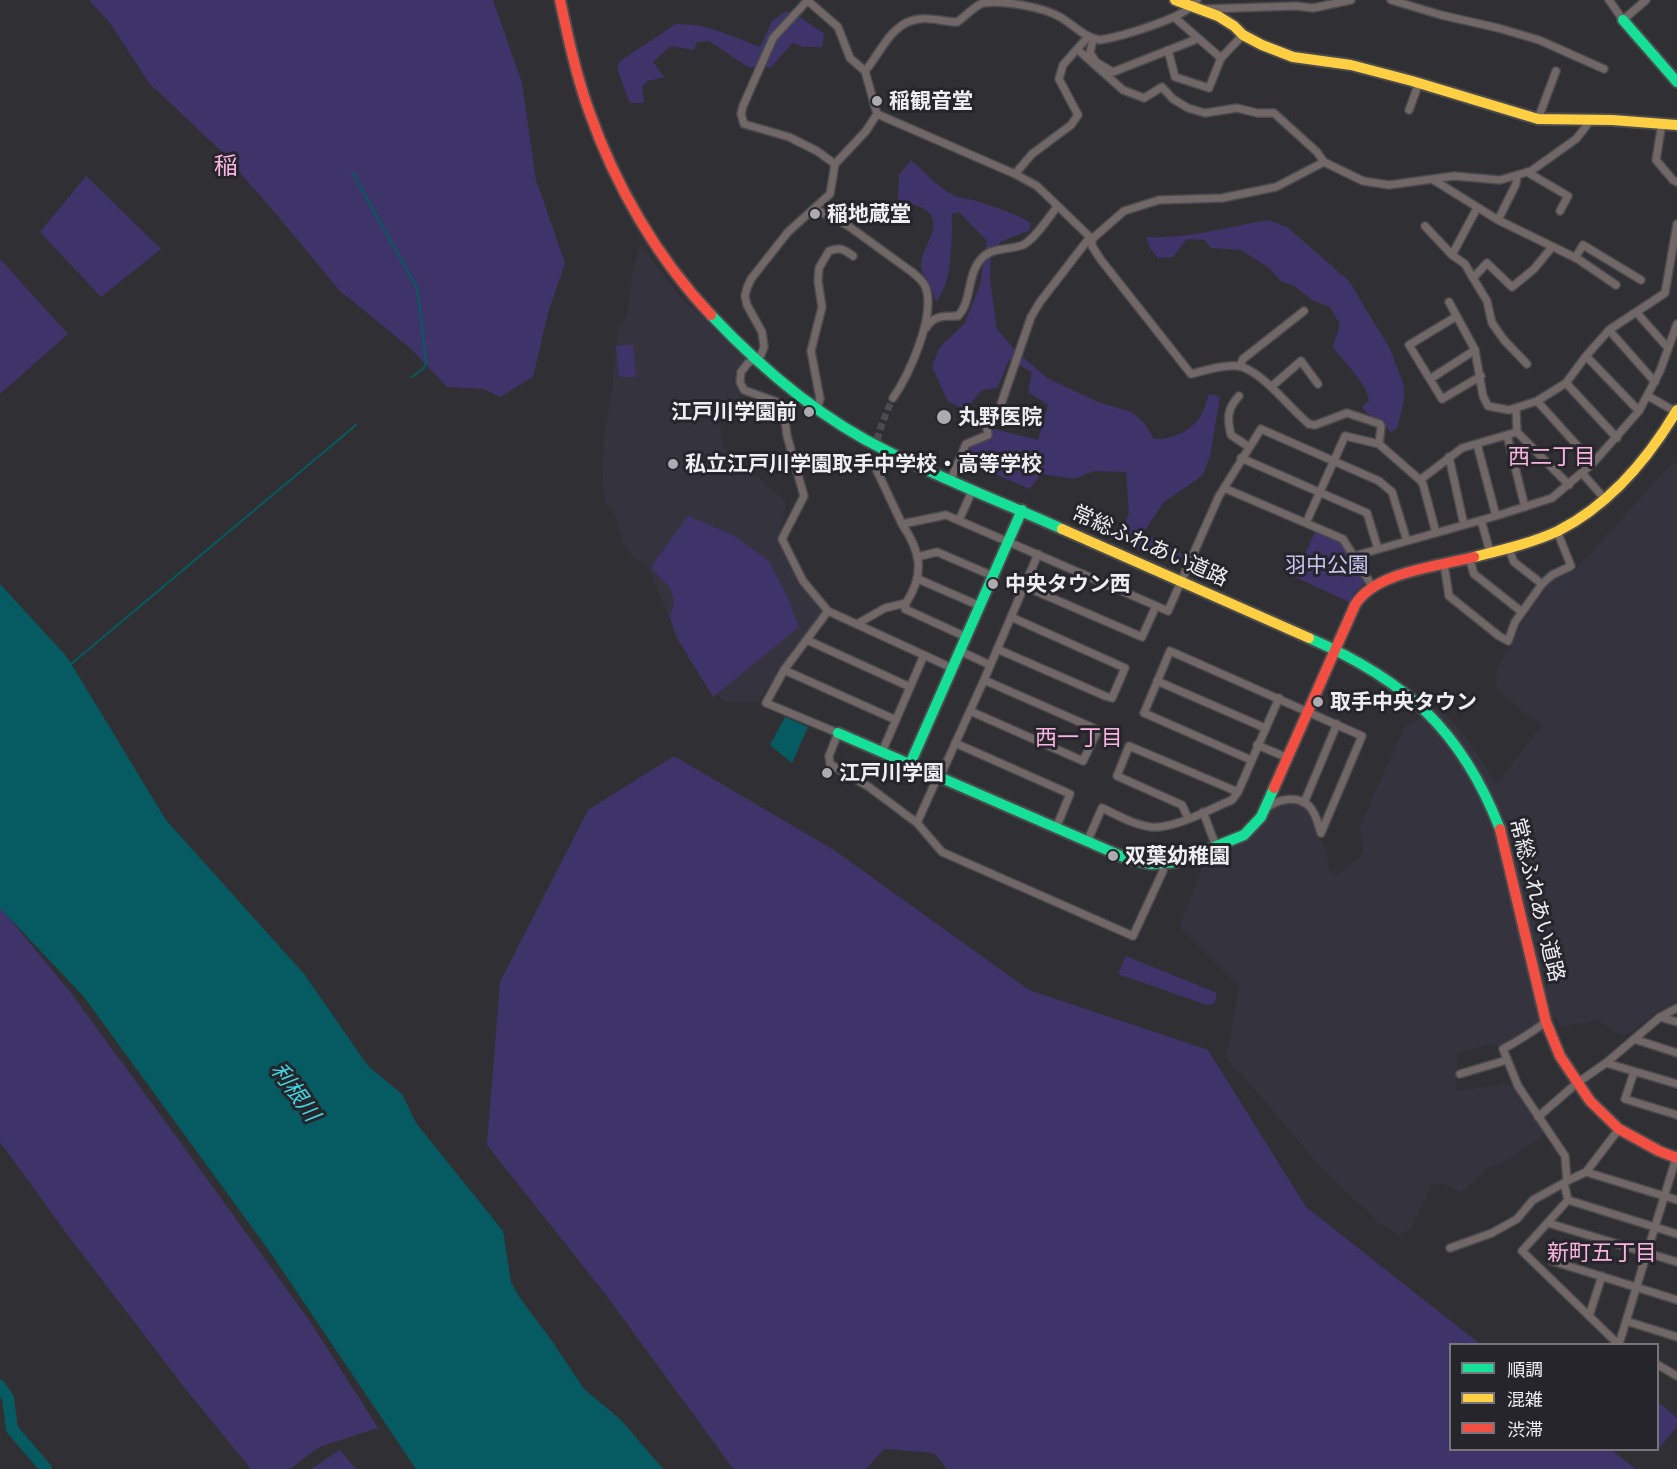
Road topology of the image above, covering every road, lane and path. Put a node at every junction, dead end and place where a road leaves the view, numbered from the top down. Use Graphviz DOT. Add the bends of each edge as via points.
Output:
graph roads {
  1 [pos="560,0"];
  2 [pos="1175,0"];
  3 [pos="1351,0"];
  4 [pos="1391,0"];
  5 [pos="1609,0"];
  6 [pos="1646,0"];
  7 [pos="807,1"];
  8 [pos="999,1"];
  9 [pos="1198,5"];
  10 [pos="1174,17"];
  11 [pos="1623,20"];
  12 [pos="1243,35"];
  13 [pos="1090,38"];
  14 [pos="1197,39"];
  15 [pos="1077,49"];
  16 [pos="1168,51"];
  17 [pos="1221,58"];
  18 [pos="1604,69"];
  19 [pos="865,71"];
  20 [pos="1556,71"];
  21 [pos="1174,77"];
  22 [pos="1677,82"];
  23 [pos="1419,83"];
  24 [pos="1164,90"];
  25 [pos="1409,110"];
  26 [pos="877,114"];
  27 [pos="1538,119"];
  28 [pos="1591,120"];
  29 [pos="1662,123"];
  30 [pos="1677,125"];
  31 [pos="1324,162"];
  32 [pos="835,164"];
  33 [pos="1527,172"];
  34 [pos="1015,174"];
  35 [pos="1517,175"];
  36 [pos="1432,179"];
  37 [pos="1677,181"];
  38 [pos="1057,207"];
  39 [pos="1477,208"];
  40 [pos="815,209"];
  41 [pos="1560,211"];
  42 [pos="1498,220"];
  43 [pos="1677,224"];
  44 [pos="1425,226"];
  45 [pos="1091,238"];
  46 [pos="1552,247"];
  47 [pos="1452,255"];
  48 [pos="853,256"];
  49 [pos="1575,258"];
  50 [pos="1473,278"];
  51 [pos="1641,280"];
  52 [pos="1616,285"];
  53 [pos="1449,302"];
  54 [pos="1304,311"];
  55 [pos="1637,313"];
  56 [pos="1457,316"];
  57 [pos="1677,324"];
  58 [pos="924,330"];
  59 [pos="1609,330"];
  60 [pos="1668,348"];
  61 [pos="1475,350"];
  62 [pos="1586,356"];
  63 [pos="755,360"];
  64 [pos="1527,364"];
  65 [pos="1240,366"];
  66 [pos="1481,376"];
  67 [pos="1430,379"];
  68 [pos="1655,382"];
  69 [pos="1566,383"];
  70 [pos="1318,384"];
  71 [pos="1271,387"];
  72 [pos="1239,396"];
  73 [pos="1648,396"];
  74 [pos="893,398"];
  75 [pos="1537,401"];
  76 [pos="1516,408"];
  77 [pos="817,409"];
  78 [pos="1639,411"];
  79 [pos="1676,411"];
  80 [pos="1517,432"];
  81 [pos="1507,435"];
  82 [pos="1617,438"];
  83 [pos="1379,444"];
  84 [pos="1478,444"];
  85 [pos="1249,447"];
  86 [pos="1449,457"];
  87 [pos="1241,458"];
  88 [pos="1334,461"];
  89 [pos="1593,463"];
  90 [pos="877,471"];
  91 [pos="1582,473"];
  92 [pos="951,479"];
  93 [pos="1420,480"];
  94 [pos="1569,485"];
  95 [pos="1224,488"];
  96 [pos="972,489"];
  97 [pos="1320,492"];
  98 [pos="1604,498"];
  99 [pos="1525,507"];
  100 [pos="1022,510"];
  101 [pos="1496,516"];
  102 [pos="959,520"];
  103 [pos="1481,520"];
  104 [pos="1306,523"];
  105 [pos="902,524"];
  106 [pos="1464,525"];
  107 [pos="1557,531"];
  108 [pos="1436,532"];
  109 [pos="1407,541"];
  110 [pos="1008,542"];
  111 [pos="1508,547"];
  112 [pos="1378,549"];
  113 [pos="1490,552"];
  114 [pos="1038,554"];
  115 [pos="1354,556"];
  116 [pos="918,557"];
  117 [pos="1469,557"];
  118 [pos="1444,564"];
  119 [pos="993,576"];
  120 [pos="918,579"];
  121 [pos="1182,581"];
  122 [pos="1542,584"];
  123 [pos="1024,586"];
  124 [pos="1372,586"];
  125 [pos="906,603"];
  126 [pos="980,606"];
  127 [pos="1156,606"];
  128 [pos="828,611"];
  129 [pos="1522,612"];
  130 [pos="1011,617"];
  131 [pos="856,624"];
  132 [pos="966,637"];
  133 [pos="807,640"];
  134 [pos="998,649"];
  135 [pos="1336,649"];
  136 [pos="960,651"];
  137 [pos="924,655"];
  138 [pos="990,665"];
  139 [pos="952,668"];
  140 [pos="784,670"];
  141 [pos="984,680"];
  142 [pos="1157,681"];
  143 [pos="910,687"];
  144 [pos="1279,698"];
  145 [pos="970,711"];
  146 [pos="1309,711"];
  147 [pos="896,720"];
  148 [pos="1337,724"];
  149 [pos="1265,728"];
  150 [pos="838,733"];
  151 [pos="955,743"];
  152 [pos="1257,745"];
  153 [pos="882,752"];
  154 [pos="1288,758"];
  155 [pos="1251,760"];
  156 [pos="910,764"];
  157 [pos="939,776"];
  158 [pos="1238,792"];
  159 [pos="1304,803"];
  160 [pos="1265,810"];
  161 [pos="1203,812"];
  162 [pos="1188,818"];
  163 [pos="917,823"];
  164 [pos="1056,828"];
  165 [pos="1087,842"];
  166 [pos="1216,846"];
  167 [pos="1163,864"];
  168 [pos="1677,1008"];
  169 [pos="1660,1017"];
  170 [pos="1546,1022"];
  171 [pos="1677,1022"];
  172 [pos="1634,1039"];
  173 [pos="1677,1053"];
  174 [pos="1507,1060"];
  175 [pos="1606,1063"];
  176 [pos="1634,1072"];
  177 [pos="1460,1074"];
  178 [pos="1577,1083"];
  179 [pos="1677,1084"];
  180 [pos="1677,1115"];
  181 [pos="1538,1117"];
  182 [pos="1619,1129"];
  183 [pos="1677,1156"];
  184 [pos="1586,1172"];
  185 [pos="1565,1182"];
  186 [pos="1664,1197"];
  187 [pos="1568,1200"];
  188 [pos="1677,1200"];
  189 [pos="1548,1223"];
  190 [pos="1655,1227"];
  191 [pos="1677,1234"];
  192 [pos="1450,1248"];
  193 [pos="1647,1252"];
  194 [pos="1552,1261"];
  195 [pos="1677,1262"];
  196 [pos="1602,1276"];
  197 [pos="1637,1287"];
  198 [pos="1677,1300"];
  199 [pos="1589,1316"];
  200 [pos="1626,1321"];
  201 [pos="1677,1337"];
  202 [pos="1618,1343"];
  203 [pos="1619,1343"];
  204 [pos="1659,1366"];
  205 [pos="1677,1376"];
  1 -- 63 [label="street, 常総ふれあい道路" via="583,93 624,194 663,257 703,308"];
  2 -- 9 [label="street"];
  3 -- 9 [label="street" via="1313,8"];
  4 -- 18 [label="street" via="1539,40"];
  5 -- 11 [label="street"];
  6 -- 11 [label="street"];
  7 -- 19 [label="street" via="838,27 850,58"];
  7 -- 32 [label="street" via="773,38 741,114 744,124 789,137"];
  8 -- 13 [label="street" via="1059,16"];
  8 -- 19 [label="street" via="980,5 957,22 908,22 886,41"];
  9 -- 10 [label="street"];
  9 -- 12 [label="street"];
  10 -- 13 [label="street" via="1108,39"];
  10 -- 14 [label="street"];
  11 -- 22 [label="street"];
  12 -- 17 [label="street"];
  12 -- 23 [label="street" via="1293,57 1351,65"];
  13 -- 15 [label="street"];
  13 -- 16 [label="street" via="1090,53 1096,62 1113,72"];
  14 -- 16 [label="street"];
  14 -- 17 [label="street"];
  15 -- 24 [label="street" via="1123,90 1144,98 1162,87"];
  15 -- 34 [label="street" via="1063,65 1059,79 1078,115"];
  16 -- 21 [label="street"];
  17 -- 21 [label="street" via="1209,88"];
  19 -- 26 [label="street"];
  20 -- 27 [label="street"];
  21 -- 24 [label="street"];
  23 -- 25 [label="street"];
  23 -- 27 [label="street"];
  24 -- 31 [label="street" via="1188,108 1205,113 1237,108 1275,113"];
  26 -- 32 [label="street"];
  26 -- 34 [label="street"];
  27 -- 28 [label="street"];
  28 -- 29 [label="street"];
  28 -- 33 [label="street" via="1576,139"];
  29 -- 30 [label="street"];
  29 -- 37 [label="street" via="1656,160"];
  31 -- 36 [label="street" via="1363,181 1389,185"];
  31 -- 45 [label="street" via="1276,187 1222,198 1159,200 1124,211"];
  32 -- 40 [label="street" via="830,194"];
  33 -- 35 [label="street"];
  33 -- 41 [label="street" via="1568,196"];
  34 -- 38 [label="street" via="1037,186"];
  35 -- 36 [label="street" via="1500,180 1454,176"];
  35 -- 42 [label="street"];
  36 -- 39 [label="street"];
  38 -- 45 [label="street"];
  38 -- 58 [label="street" via="1024,245 985,255 975,266 964,309 958,316 931,320"];
  39 -- 42 [label="street"];
  39 -- 47 [label="street"];
  40 -- 58 [label="street" via="847,225 921,279 927,300"];
  40 -- 63 [label="street" via="788,232 747,288 747,305 764,341 761,355"];
  42 -- 46 [label="street"];
  43 -- 55 [label="street" via="1665,293"];
  44 -- 47 [label="street"];
  45 -- 65 [label="street" via="1101,260 1191,374"];
  45 -- 92 [label="street" via="1035,310 999,410 985,413 988,435 966,444"];
  46 -- 49 [label="street"];
  46 -- 50 [label="street" via="1512,287 1487,262"];
  47 -- 50 [label="street" via="1465,264"];
  48 -- 77 [label="street" via="844,249 829,250 819,268 822,307 811,351 820,399"];
  49 -- 51 [label="street" via="1583,245"];
  49 -- 52 [label="street"];
  50 -- 64 [label="street" via="1487,301 1492,323"];
  53 -- 56 [label="street"];
  54 -- 65 [label="street" via="1243,359"];
  55 -- 59 [label="street"];
  55 -- 60 [label="street"];
  56 -- 61 [label="street"];
  56 -- 67 [label="street" via="1409,345"];
  57 -- 60 [label="street"];
  58 -- 74 [label="street" via="906,380"];
  59 -- 62 [label="street"];
  59 -- 68 [label="street"];
  60 -- 68 [label="street"];
  61 -- 66 [label="street"];
  61 -- 67 [label="street"];
  62 -- 69 [label="street"];
  62 -- 78 [label="street"];
  63 -- 77 [label="street, 常総ふれあい道路"];
  63 -- 128 [label="street" via="741,372 740,382 744,390 777,402 782,409 804,496 783,539 803,581"];
  65 -- 71 [label="street"];
  66 -- 67 [label="street" via="1442,399"];
  66 -- 76 [label="street" via="1488,406"];
  68 -- 73 [label="street"];
  69 -- 75 [label="street"];
  69 -- 82 [label="street"];
  70 -- 71 [label="street" via="1301,361"];
  71 -- 83 [label="street" via="1310,424 1347,413 1380,424"];
  72 -- 85 [label="street" via="1227,417 1231,435"];
  73 -- 78 [label="street"];
  73 -- 79 [label="street"];
  75 -- 76 [label="street"];
  75 -- 89 [label="street"];
  76 -- 80 [label="street"];
  77 -- 92 [label="street, 常総ふれあい道路" via="886,451"];
  78 -- 82 [label="street"];
  79 -- 98 [label="street" via="1639,463"];
  80 -- 81 [label="street"];
  80 -- 94 [label="street"];
  81 -- 84 [label="street"];
  81 -- 99 [label="street"];
  82 -- 89 [label="street"];
  83 -- 88 [label="street" via="1345,436"];
  83 -- 93 [label="street"];
  84 -- 86 [label="street"];
  84 -- 101 [label="street"];
  85 -- 87 [label="street"];
  85 -- 88 [label="street" via="1261,429"];
  86 -- 93 [label="street"];
  86 -- 106 [label="street"];
  87 -- 95 [label="street"];
  87 -- 97 [label="street"];
  88 -- 97 [label="street"];
  88 -- 109 [label="street" via="1379,481 1392,492"];
  89 -- 91 [label="street"];
  90 -- 105 [label="street"];
  91 -- 94 [label="street"];
  91 -- 98 [label="street"];
  92 -- 96 [label="street, 常総ふれあい道路"];
  93 -- 108 [label="street"];
  94 -- 99 [label="street" via="1552,498"];
  95 -- 104 [label="street"];
  95 -- 121 [label="street"];
  96 -- 100 [label="street, 常総ふれあい道路"];
  96 -- 102 [label="street"];
  97 -- 104 [label="street"];
  97 -- 112 [label="street" via="1367,513"];
  98 -- 107 [label="street"];
  99 -- 101 [label="street"];
  100 -- 110 [label="street"];
  100 -- 121 [label="street, 常総ふれあい道路"];
  101 -- 103 [label="street"];
  102 -- 105 [label="street" via="946,515"];
  102 -- 110 [label="street"];
  103 -- 106 [label="street"];
  103 -- 113 [label="street"];
  104 -- 115 [label="street" via="1343,539"];
  105 -- 116 [label="street"];
  106 -- 108 [label="street"];
  107 -- 111 [label="street"];
  107 -- 122 [label="street" via="1571,566 1552,574"];
  108 -- 109 [label="street"];
  109 -- 112 [label="street"];
  110 -- 114 [label="street"];
  110 -- 119 [label="street"];
  111 -- 113 [label="street"];
  111 -- 122 [label="street" via="1514,562"];
  112 -- 115 [label="street"];
  113 -- 117 [label="street"];
  114 -- 123 [label="street"];
  114 -- 127 [label="street"];
  115 -- 124 [label="street"];
  116 -- 119 [label="street" via="937,552"];
  116 -- 120 [label="street"];
  117 -- 118 [label="street"];
  117 -- 129 [label="street" via="1474,574"];
  118 -- 124 [label="street"];
  118 -- 129 [label="street" via="1449,596 1506,640 1510,640"];
  119 -- 126 [label="street"];
  120 -- 125 [label="street"];
  120 -- 126 [label="street"];
  121 -- 127 [label="street" via="1168,611"];
  121 -- 135 [label="street, 常総ふれあい道路"];
  122 -- 129 [label="street"];
  123 -- 127 [label="street" via="1142,638"];
  123 -- 130 [label="street"];
  124 -- 135 [label="street" via="1359,597"];
  125 -- 131 [label="street" via="885,608"];
  125 -- 132 [label="street" via="905,609"];
  126 -- 132 [label="street"];
  128 -- 131 [label="street"];
  128 -- 133 [label="street"];
  130 -- 134 [label="street"];
  130 -- 134 [label="street" via="1125,668 1115,693 1112,698 1105,696"];
  131 -- 137 [label="street"];
  132 -- 136 [label="street"];
  133 -- 140 [label="street"];
  133 -- 143 [label="street"];
  134 -- 138 [label="street"];
  135 -- 146 [label="street"];
  135 -- 170 [label="street, 常総ふれあい道路" via="1378,673 1424,708 1448,732 1481,784 1506,844"];
  136 -- 138 [label="street"];
  136 -- 139 [label="street"];
  137 -- 139 [label="street"];
  137 -- 143 [label="street"];
  138 -- 141 [label="street"];
  139 -- 156 [label="street"];
  140 -- 147 [label="street"];
  140 -- 150 [label="street" via="766,703"];
  141 -- 145 [label="street"];
  141 -- 145 [label="street" via="1098,730 1087,755 1083,761"];
  142 -- 144 [label="street" via="1170,651"];
  142 -- 149 [label="street"];
  142 -- 155 [label="street" via="1144,713"];
  143 -- 147 [label="street"];
  144 -- 146 [label="street"];
  144 -- 149 [label="street"];
  145 -- 151 [label="street"];
  146 -- 148 [label="street"];
  146 -- 154 [label="street"];
  147 -- 153 [label="street"];
  148 -- 159 [label="street"];
  148 -- 159 [label="street" via="1362,736 1321,833"];
  149 -- 152 [label="street"];
  150 -- 153 [label="street"];
  150 -- 163 [label="street" via="830,764"];
  151 -- 157 [label="street"];
  151 -- 164 [label="street" via="1070,794"];
  152 -- 154 [label="street"];
  152 -- 155 [label="street"];
  153 -- 156 [label="street"];
  154 -- 160 [label="street"];
  155 -- 158 [label="street"];
  156 -- 157 [label="street"];
  157 -- 163 [label="street"];
  157 -- 164 [label="street"];
  158 -- 161 [label="street" via="1232,801"];
  158 -- 162 [label="street" via="1129,746 1117,776 1182,805"];
  159 -- 160 [label="street" via="1289,800 1273,803"];
  160 -- 166 [label="street" via="1244,835"];
  161 -- 162 [label="street"];
  161 -- 166 [label="street"];
  162 -- 165 [label="street" via="1164,827 1149,827 1102,808"];
  163 -- 167 [label="street" via="942,852 1134,936"];
  164 -- 165 [label="street"];
  165 -- 167 [label="street" via="1137,862"];
  166 -- 167 [label="street"];
  168 -- 169 [label="street"];
  169 -- 171 [label="street"];
  169 -- 172 [label="street"];
  170 -- 174 [label="street" via="1503,1049"];
  170 -- 178 [label="street, 常総ふれあい道路"];
  172 -- 173 [label="street"];
  172 -- 175 [label="street"];
  174 -- 177 [label="street"];
  174 -- 181 [label="street"];
  175 -- 176 [label="street"];
  175 -- 178 [label="street"];
  176 -- 179 [label="street"];
  176 -- 180 [label="street" via="1625,1099"];
  178 -- 181 [label="street"];
  178 -- 182 [label="street, 常総ふれあい道路"];
  181 -- 185 [label="street" via="1565,1156"];
  182 -- 183 [label="street, 常総ふれあい道路" via="1659,1151"];
  182 -- 184 [label="street"];
  183 -- 186 [label="street"];
  184 -- 185 [label="street"];
  184 -- 186 [label="street"];
  185 -- 187 [label="street"];
  185 -- 192 [label="street" via="1533,1200 1516,1220"];
  186 -- 188 [label="street"];
  186 -- 190 [label="street"];
  187 -- 189 [label="street"];
  187 -- 190 [label="street"];
  189 -- 193 [label="street"];
  189 -- 199 [label="street" via="1522,1251"];
  190 -- 191 [label="street"];
  190 -- 193 [label="street"];
  193 -- 195 [label="street"];
  193 -- 197 [label="street"];
  194 -- 196 [label="street"];
  196 -- 197 [label="street"];
  196 -- 199 [label="street"];
  197 -- 198 [label="street"];
  197 -- 200 [label="street"];
  199 -- 202 [label="street"];
  200 -- 201 [label="street"];
  200 -- 203 [label="street"];
  204 -- 205 [label="street"];
}
